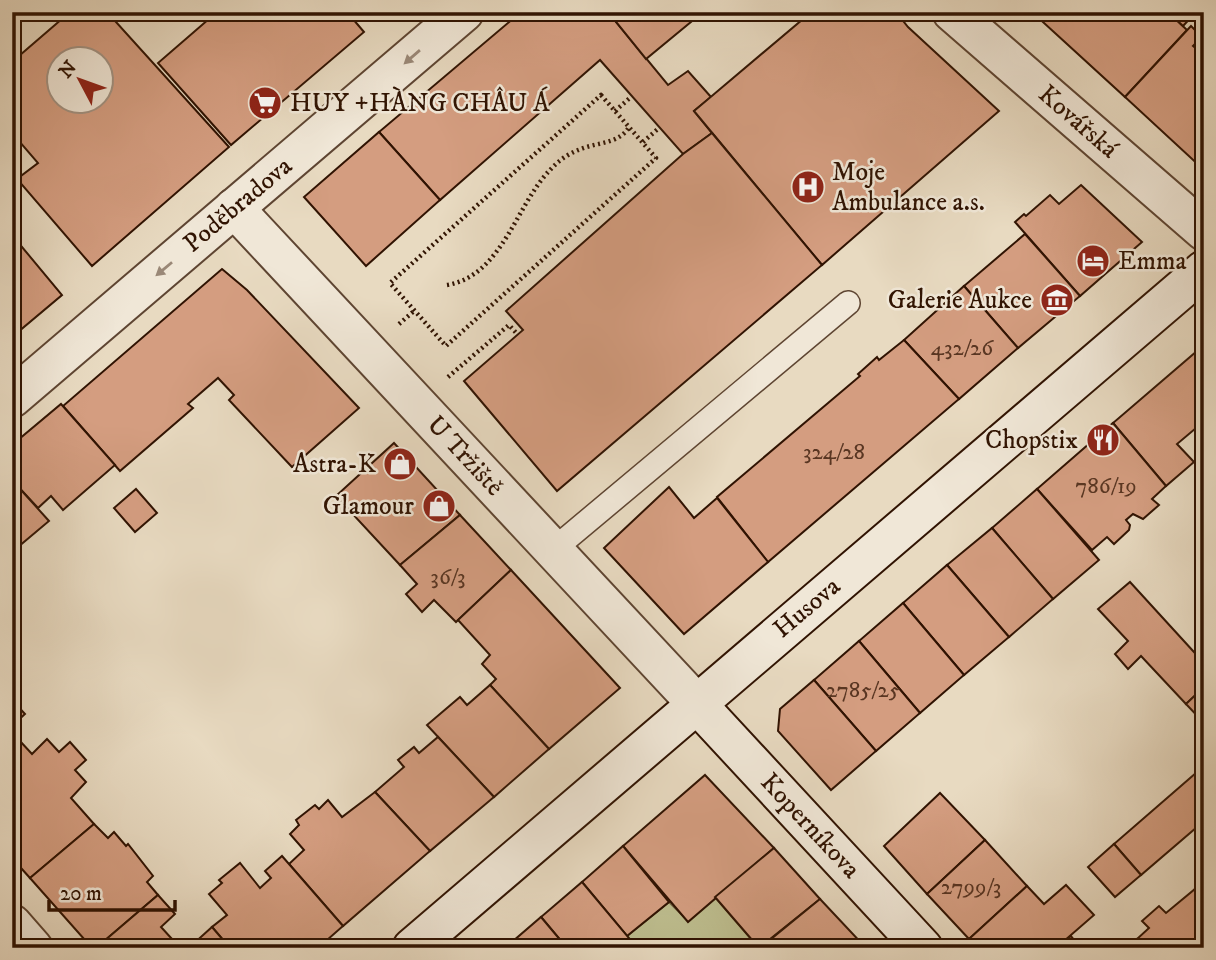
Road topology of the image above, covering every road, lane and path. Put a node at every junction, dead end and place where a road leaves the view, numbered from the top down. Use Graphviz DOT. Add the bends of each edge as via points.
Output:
graph roads {
  1 [pos="464,12"];
  2 [pos="953,12"];
  3 [pos="631,97"];
  4 [pos="615,111"];
  5 [pos="629,126"];
  6 [pos="659,128"];
  7 [pos="643,142"];
  8 [pos="234,208"];
  9 [pos="1204,232"];
  10 [pos="1204,270"];
  11 [pos="447,285"];
  12 [pos="848,303"];
  13 [pos="414,311"];
  14 [pos="394,329"];
  15 [pos="518,335"];
  16 [pos="442,382"];
  17 [pos="12,398"];
  18 [pos="553,550"];
  19 [pos="696,703"];
  20 [pos="12,924"];
  21 [pos="33,948"];
  22 [pos="412,948"];
  23 [pos="923,948"];
  1 -- 8 [label="street, Poděbradova, one-way"];
  2 -- 9 [label="street, Kovářská"];
  3 -- 4 [label="path"];
  4 -- 5 [label="path"];
  4 -- 13 [label="path" via="601,95 390,283"];
  5 -- 7 [label="path"];
  5 -- 11 [label="path" via="617,139 581,149 555,165 534,189 488,262 466,279"];
  6 -- 7 [label="path"];
  7 -- 13 [label="path" via="656,158 446,346"];
  8 -- 17 [label="street, Poděbradova, one-way"];
  8 -- 18 [label="street, U Tržiště"];
  10 -- 19 [label="street, Husova"];
  12 -- 18 [label="lane"];
  13 -- 14 [label="path"];
  15 -- 16 [label="path" via="509,324"];
  18 -- 19 [label="street, U Tržiště"];
  19 -- 22 [label="street, Husova"];
  19 -- 23 [label="street, Koperníkova"];
  20 -- 21 [label="street"];
}
